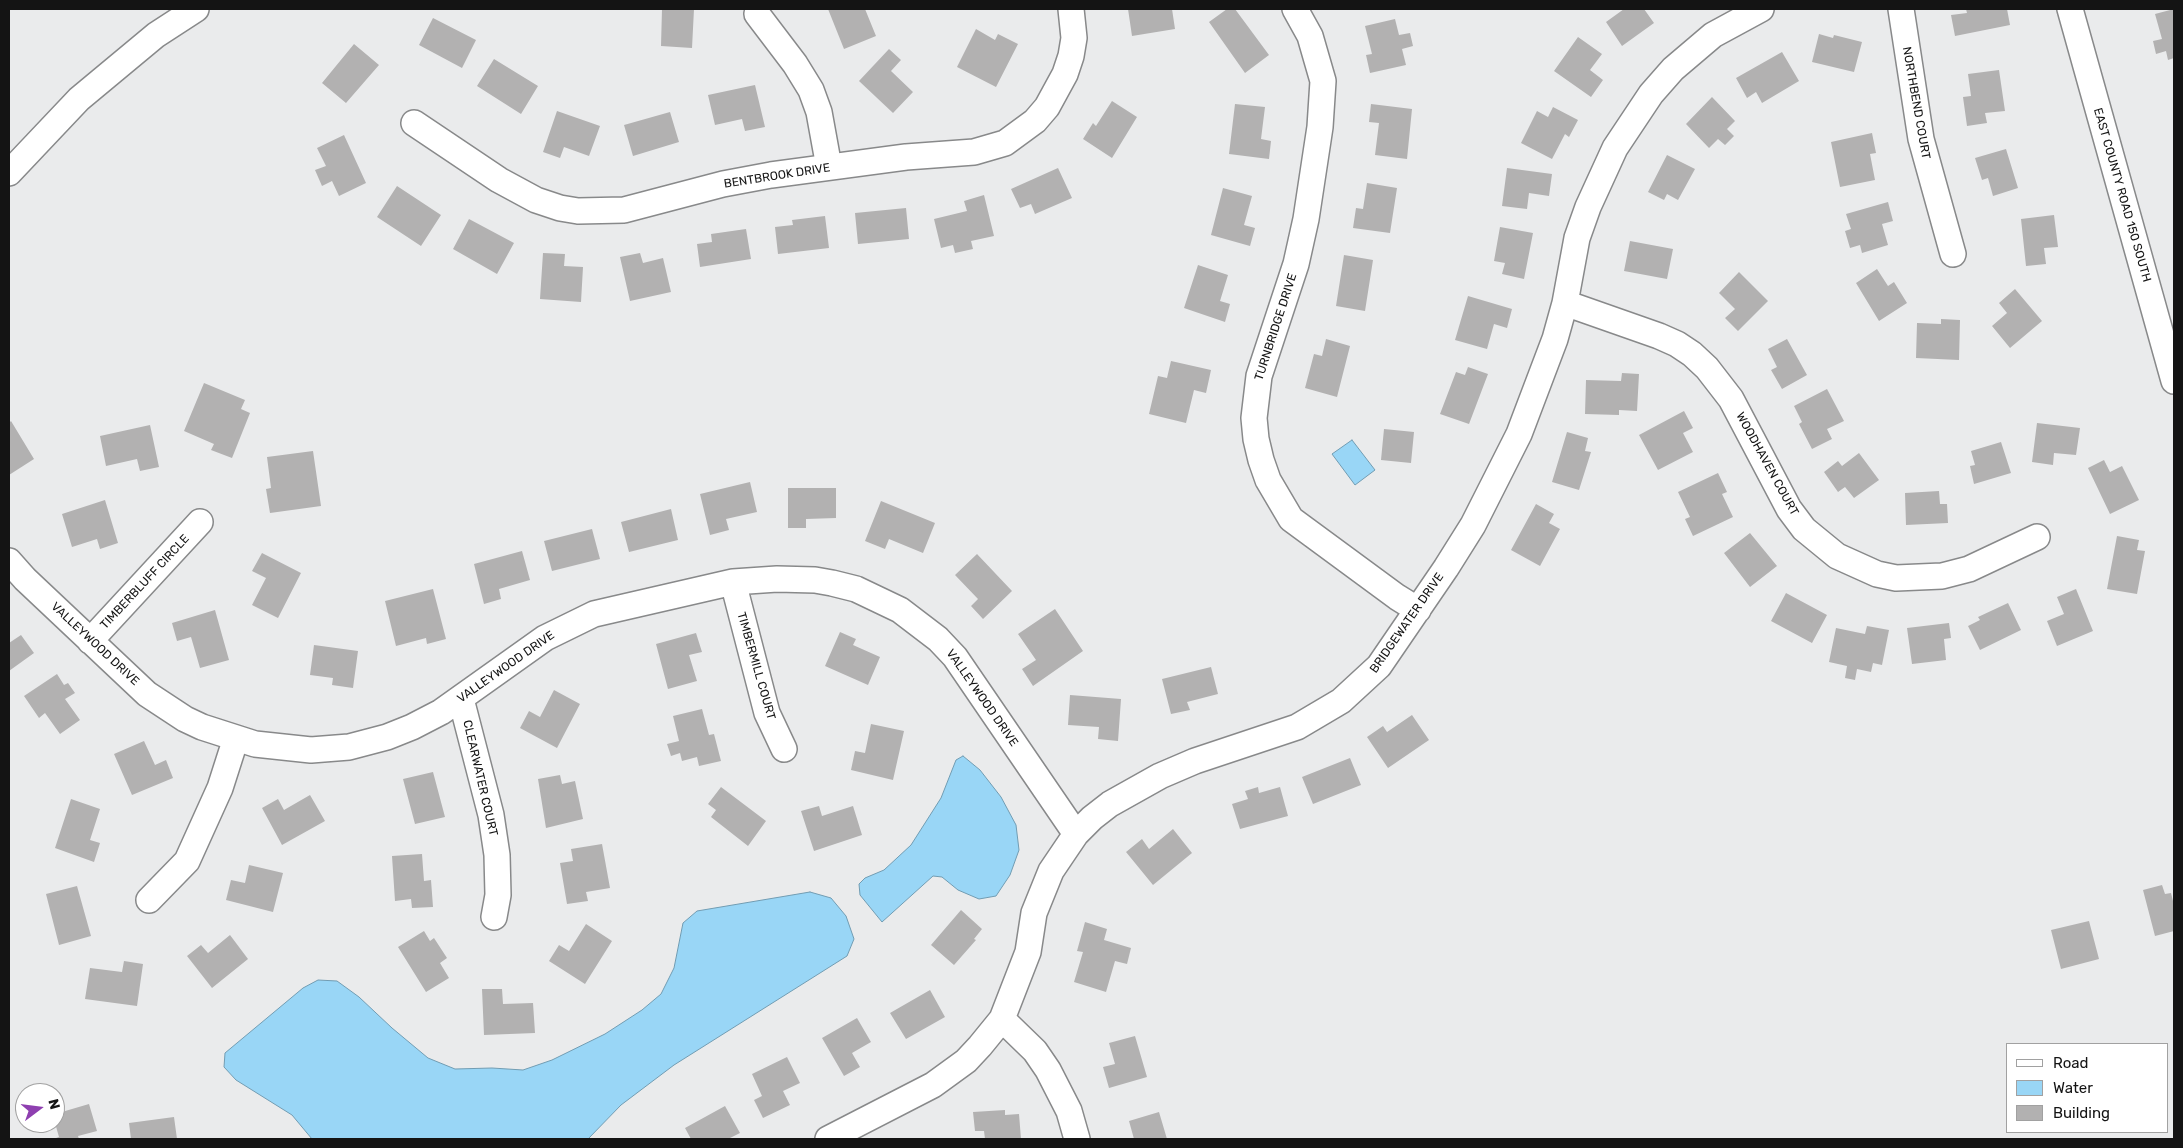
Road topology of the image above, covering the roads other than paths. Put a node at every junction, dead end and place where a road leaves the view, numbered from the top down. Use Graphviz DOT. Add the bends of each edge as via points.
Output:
graph roads {
  1 [pos="196,9"];
  2 [pos="1071,9"];
  3 [pos="1296,9"];
  4 [pos="1761,9"];
  5 [pos="1901,9"];
  6 [pos="2070,9"];
  7 [pos="757,14"];
  8 [pos="414,123"];
  9 [pos="829,167"];
  10 [pos="9,174"];
  11 [pos="1953,254"];
  12 [pos="1565,303"];
  13 [pos="2174,381"];
  14 [pos="200,522"];
  15 [pos="2037,537"];
  16 [pos="9,561"];
  17 [pos="734,582"];
  18 [pos="1418,610"];
  19 [pos="90,641"];
  20 [pos="461,699"];
  21 [pos="236,738"];
  22 [pos="784,749"];
  23 [pos="1076,834"];
  24 [pos="148,900"];
  25 [pos="494,917"];
  26 [pos="1002,1019"];
  27 [pos="828,1139"];
  28 [pos="1077,1139"];
  1 -- 10 [label="street" via="156,35 79,99"];
  2 -- 9 [label="street, BENTBROOK DRIVE" via="1074,38 1065,74 1047,107 1020,133 997,146 974,152"];
  3 -- 18 [label="street, TURNBRIDGE DRIVE" via="1310,36 1323,81 1320,127 1310,200 1296,264 1259,376 1254,418 1258,446 1268,480 1291,519"];
  4 -- 12 [label="street, BRIDGEWATER DRIVE" via="1735,21 1692,51 1632,120 1600,177 1588,207 1577,238"];
  5 -- 11 [label="street, NORTHBEND COURT" via="1920,139"];
  6 -- 13 [label="street, EAST COUNTY ROAD 150 SOUTH"];
  7 -- 9 [label="street" via="811,90 819,112"];
  8 -- 9 [label="street, BENTBROOK DRIVE" via="536,200 578,211 624,210 723,184"];
  12 -- 15 [label="street, WOODHAVEN COURT" via="1659,336 1692,354 1731,398 1794,516 1804,529 1837,556 1886,576 1942,576 1969,569"];
  12 -- 18 [label="street, BRIDGEWATER DRIVE" via="1538,386 1497,480"];
  14 -- 19 [label="street, TIMBERBLUFF CIRCLE"];
  16 -- 19 [label="street, VALLEYWOOD DRIVE"];
  17 -- 20 [label="street, VALLEYWOOD DRIVE" via="594,614 545,638"];
  17 -- 22 [label="street, TIMBERMILL COURT" via="767,713"];
  17 -- 23 [label="street, VALLEYWOOD DRIVE" via="777,579 832,583 878,598 920,623 954,657"];
  18 -- 23 [label="street, BRIDGEWATER DRIVE" via="1362,685 1327,710 1297,727 1160,776 1110,804"];
  19 -- 21 [label="street, VALLEYWOOD DRIVE" via="165,707 202,728"];
  20 -- 21 [label="street, VALLEYWOOD DRIVE" via="387,737 349,747 302,749 254,744"];
  20 -- 25 [label="street, CLEARWATER COURT" via="491,815 497,855 498,895"];
  21 -- 24 [label="street" via="220,788 187,861"];
  23 -- 26 [label="street, BRIDGEWATER DRIVE" via="1054,864 1041,892 1028,952"];
  26 -- 27 [label="street, BRIDGEWATER DRIVE" via="951,1074"];
  26 -- 28 [label="street" via="1048,1070 1069,1111"];
}
